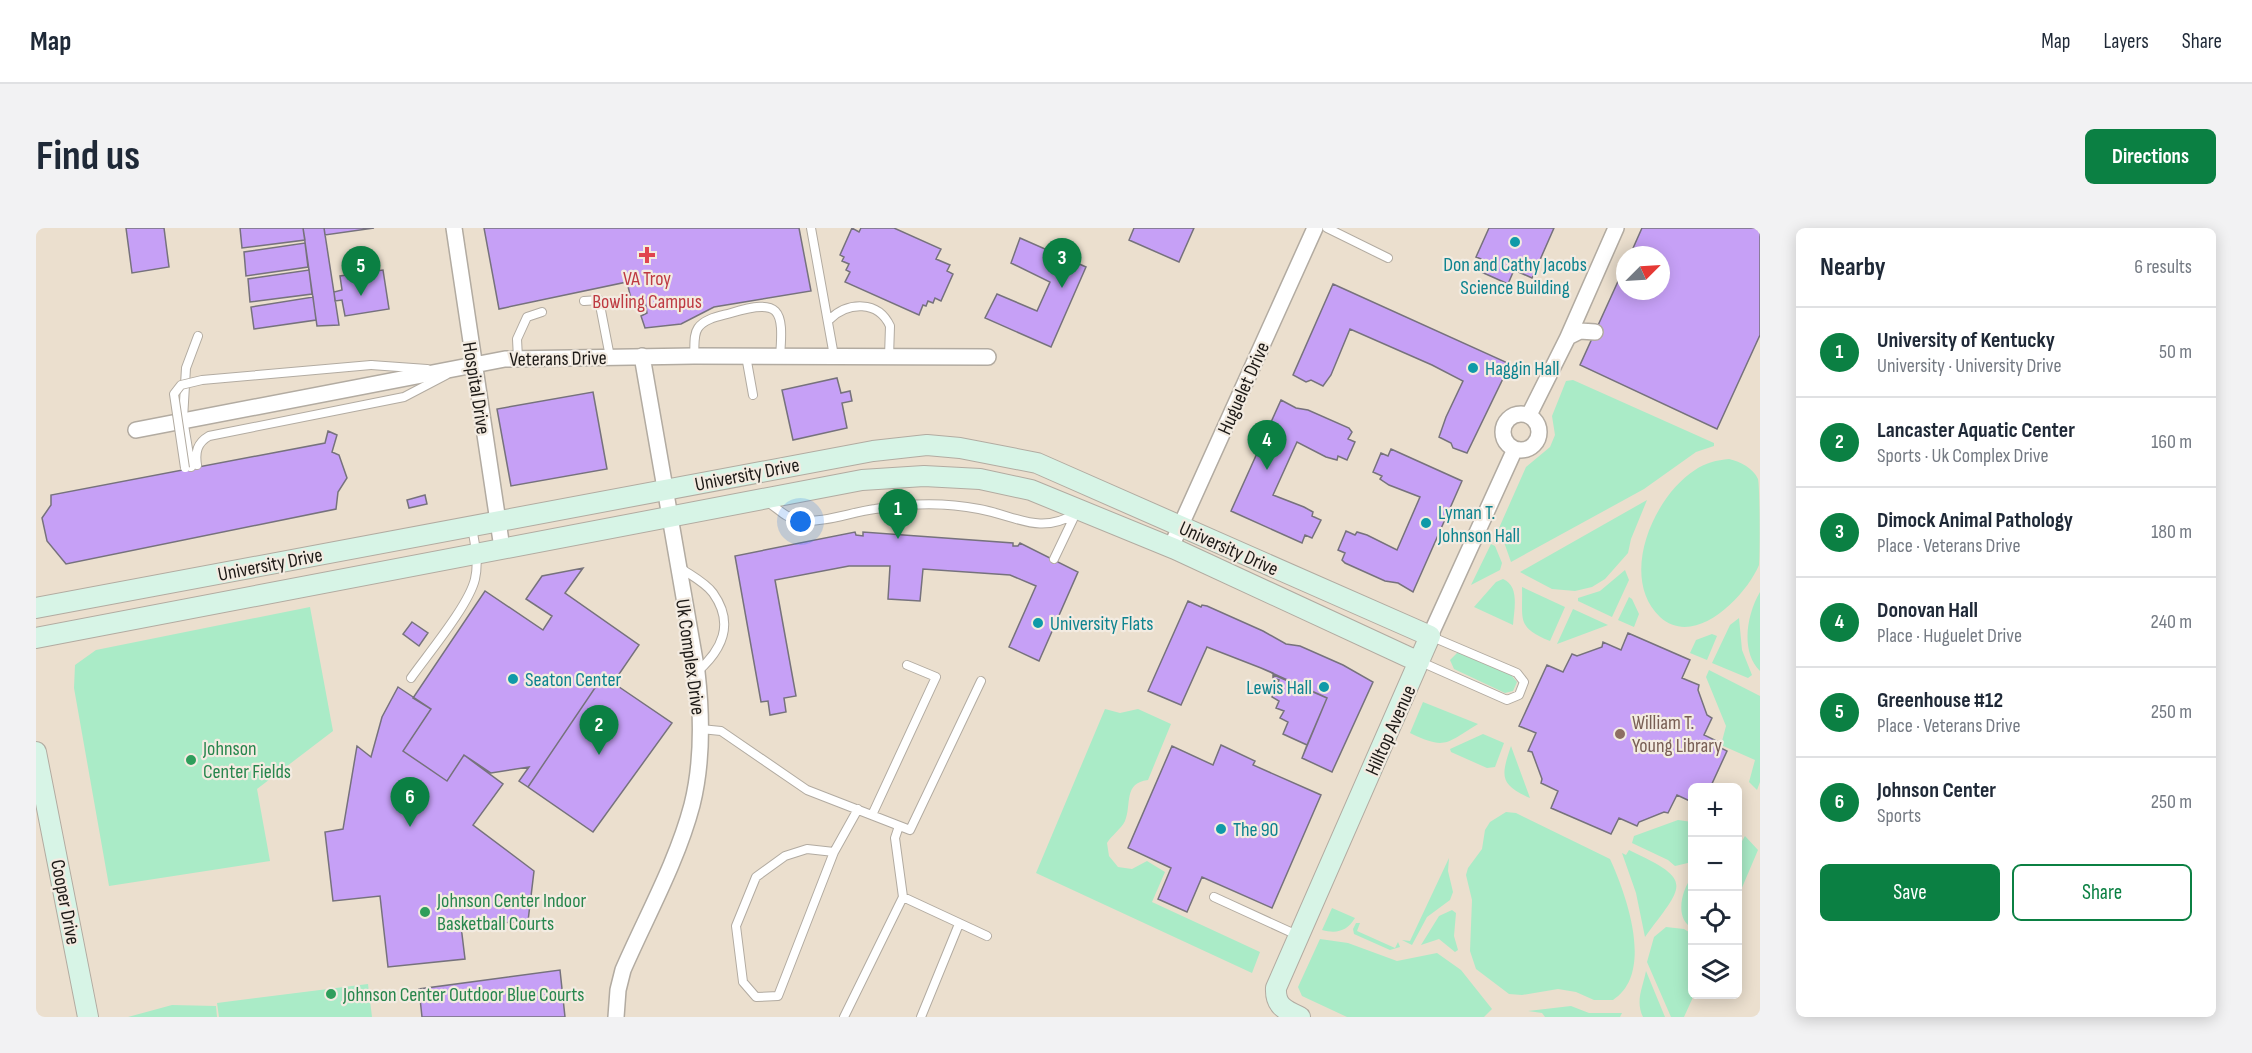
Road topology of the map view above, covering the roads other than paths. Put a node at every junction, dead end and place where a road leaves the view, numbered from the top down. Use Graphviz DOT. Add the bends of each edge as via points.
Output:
graph roads {
  1 [pos="454,228"];
  2 [pos="811,228"];
  3 [pos="1315,228"];
  4 [pos="1327,228"];
  5 [pos="1616,228"];
  6 [pos="1388,258"];
  7 [pos="584,301"];
  8 [pos="542,312"];
  9 [pos="830,320"];
  10 [pos="1594,332"];
  11 [pos="198,336"];
  12 [pos="1568,337"];
  13 [pos="642,356"];
  14 [pos="694,356"];
  15 [pos="746,356"];
  16 [pos="780,356"];
  17 [pos="834,356"];
  18 [pos="610,357"];
  19 [pos="889,357"];
  20 [pos="988,357"];
  21 [pos="519,358"];
  22 [pos="473,364"];
  23 [pos="452,370"];
  24 [pos="753,395"];
  25 [pos="1529,415"];
  26 [pos="183,419"];
  27 [pos="136,430"];
  28 [pos="1515,449"];
  29 [pos="191,467"];
  30 [pos="663,490"];
  31 [pos="763,499"];
  32 [pos="1077,512"];
  33 [pos="668,517"];
  34 [pos="498,521"];
  35 [pos="472,526"];
  36 [pos="1181,527"];
  37 [pos="1171,547"];
  38 [pos="502,548"];
  39 [pos="477,553"];
  40 [pos="1054,559"];
  41 [pos="678,566"];
  42 [pos="36,608"];
  43 [pos="1430,636"];
  44 [pos="36,638"];
  45 [pos="1419,662"];
  46 [pos="907,665"];
  47 [pos="697,672"];
  48 [pos="411,678"];
  49 [pos="981,681"];
  50 [pos="701,729"];
  51 [pos="36,752"];
  52 [pos="858,809"];
  53 [pos="872,815"];
  54 [pos="899,825"];
  55 [pos="834,852"];
  56 [pos="903,897"];
  57 [pos="1214,897"];
  58 [pos="959,924"];
  59 [pos="1298,935"];
  60 [pos="987,936"];
  61 [pos="1292,1013"];
  62 [pos="88,1017"];
  63 [pos="616,1017"];
  64 [pos="844,1017"];
  65 [pos="921,1017"];
  1 -- 22 [label="street, Hospital Drive"];
  2 -- 9 [label="lane"];
  3 -- 36 [label="street, Huguelet Drive"];
  4 -- 6 [label="lane"];
  5 -- 12 [label="street"];
  7 -- 18 [label="lane" via="599,300"];
  8 -- 21 [label="lane" via="527,317 517,339"];
  9 -- 17 [label="lane"];
  9 -- 19 [label="lane" via="852,306 879,312 890,326"];
  10 -- 12 [label="street" via="1580,331"];
  11 -- 26 [label="lane" via="186,368"];
  12 -- 25 [label="street"];
  13 -- 14 [label="street, Veterans Drive"];
  13 -- 18 [label="street, Veterans Drive"];
  13 -- 30 [label="street, Uk Complex Drive"];
  14 -- 15 [label="street, Veterans Drive"];
  14 -- 16 [label="lane" via="695,335 701,325 763,305 775,310 780,319"];
  15 -- 16 [label="street, Veterans Drive"];
  15 -- 24 [label="lane"];
  16 -- 17 [label="street, Veterans Drive"];
  17 -- 19 [label="street, Veterans Drive"];
  18 -- 21 [label="street, Veterans Drive"];
  19 -- 20 [label="street, Veterans Drive"];
  21 -- 22 [label="street, Veterans Drive"];
  22 -- 23 [label="street, Veterans Drive"];
  22 -- 34 [label="street, Hospital Drive"];
  23 -- 26 [label="street, Veterans Drive"];
  23 -- 29 [label="lane" via="404,397 209,436 202,440"];
  23 -- 29 [label="lane, bridge" via="371,365 181,385 174,394 174,409"];
  25 -- 28 [label="street" via="1539,428 1538,439 1526,450"];
  25 -- 28 [label="street" via="1512,416 1504,425 1506,442"];
  26 -- 27 [label="street, Veterans Drive"];
  26 -- 29 [label="lane"];
  28 -- 43 [label="street, Hilltop Avenue"];
  30 -- 33 [label="street, Uk Complex Drive"];
  30 -- 34 [label="street, University Drive"];
  30 -- 36 [label="street, University Drive" via="873,451 927,446 960,448 1037,463"];
  31 -- 32 [label="street, University Drive" via="862,480 924,476 981,479 1031,490"];
  31 -- 32 [label="lane" via="788,517 807,521 929,503 979,509 1044,526 1064,521"];
  31 -- 33 [label="street, University Drive"];
  32 -- 37 [label="street, University Drive"];
  32 -- 40 [label="lane"];
  33 -- 38 [label="street, University Drive"];
  33 -- 41 [label="street, Uk Complex Drive"];
  34 -- 35 [label="street, University Drive"];
  34 -- 38 [label="street, Hospital Drive"];
  35 -- 39 [label="lane"];
  35 -- 42 [label="street, University Drive"];
  36 -- 37 [label="street, Huguelet Drive"];
  36 -- 43 [label="street, University Drive"];
  37 -- 45 [label="street, University Drive"];
  38 -- 39 [label="street, University Drive"];
  39 -- 44 [label="street, University Drive"];
  39 -- 48 [label="lane" via="475,580 466,599"];
  41 -- 47 [label="street, Uk Complex Drive"];
  41 -- 47 [label="lane" via="713,592 722,610 724,630 720,646"];
  43 -- 45 [label="street, Hilltop Avenue"];
  43 -- 45 [label="lane" via="1517,673 1524,682 1519,695 1507,700"];
  45 -- 59 [label="street, Hilltop Avenue"];
  46 -- 53 [label="lane" via="936,677"];
  47 -- 50 [label="street, Uk Complex Drive"];
  49 -- 54 [label="lane" via="910,830"];
  50 -- 52 [label="lane" via="721,731 807,790"];
  50 -- 63 [label="street, Uk Complex Drive" via="691,806 623,970"];
  51 -- 62 [label="street, Cooper Drive"];
  52 -- 53 [label="lane"];
  52 -- 55 [label="lane"];
  53 -- 54 [label="lane"];
  54 -- 56 [label="lane" via="895,838"];
  55 -- 55 [label="lane" via="807,849 785,856 756,878 736,926 743,982 756,997 777,996"];
  56 -- 58 [label="lane"];
  56 -- 64 [label="lane"];
  57 -- 59 [label="lane"];
  58 -- 60 [label="lane"];
  58 -- 65 [label="lane"];
  59 -- 61 [label="street, Hilltop Avenue" via="1276,988 1276,1000"];
}
